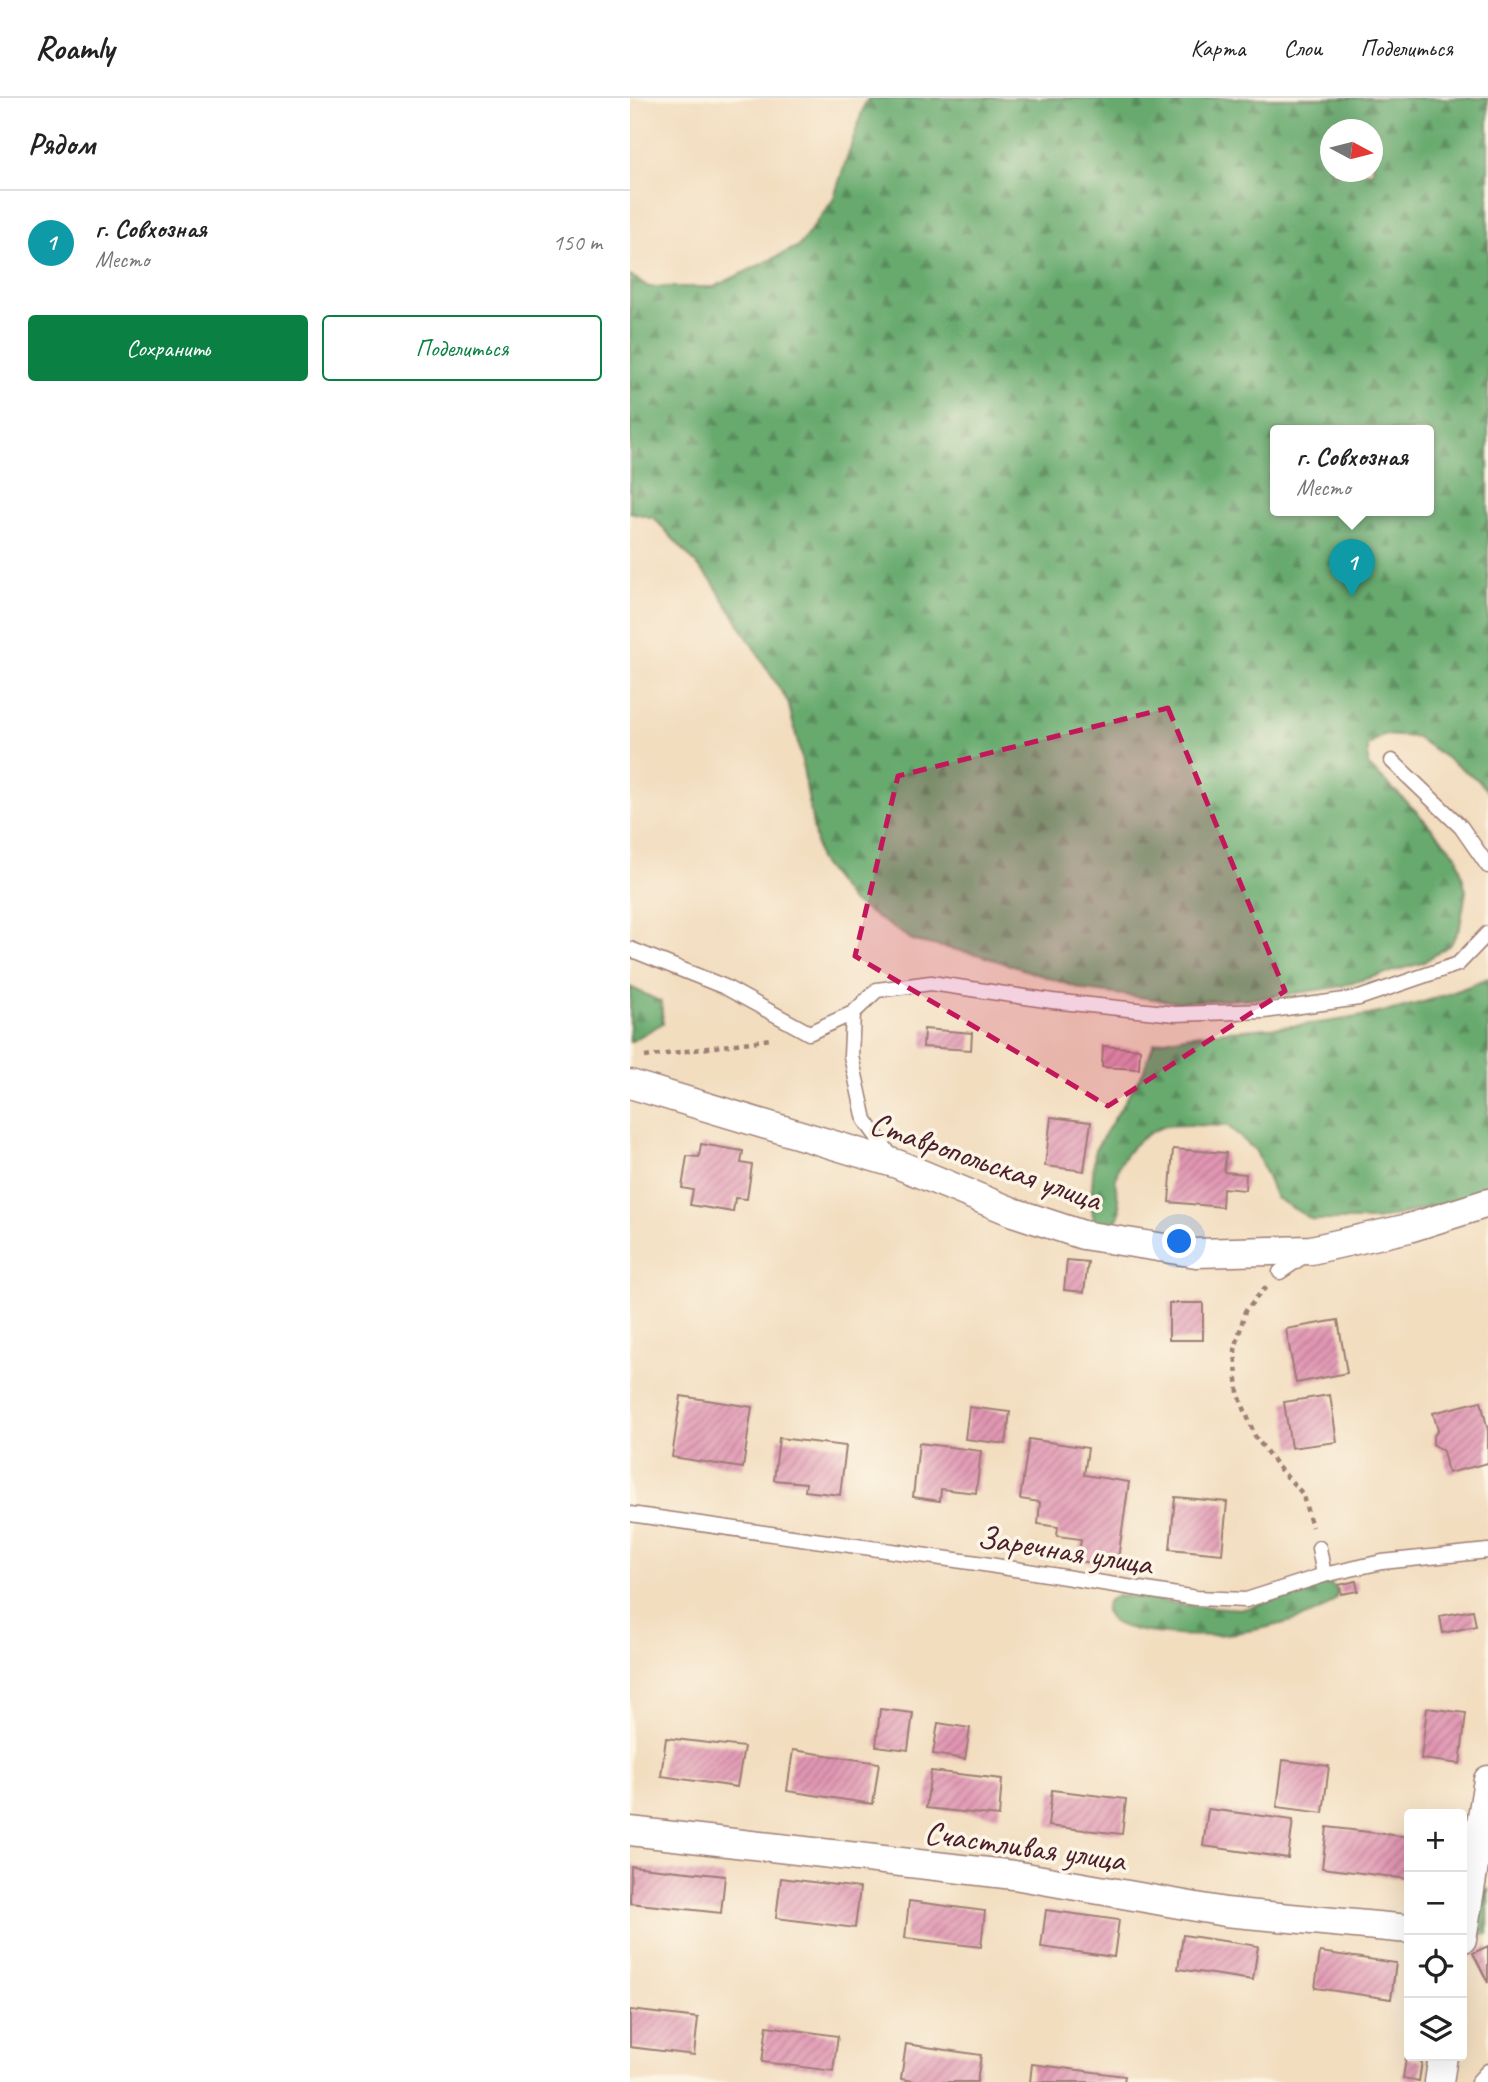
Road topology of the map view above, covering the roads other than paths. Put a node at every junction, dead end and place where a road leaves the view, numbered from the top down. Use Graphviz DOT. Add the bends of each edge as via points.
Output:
graph roads {
  1 [pos="1392,761"];
  2 [pos="1488,866"];
  3 [pos="1488,933"];
  4 [pos="630,948"];
  5 [pos="853,1013"];
  6 [pos="630,1084"];
  7 [pos="897,1164"];
  8 [pos="1488,1203"];
  9 [pos="1311,1251"];
  10 [pos="1280,1272"];
  11 [pos="630,1514"];
  12 [pos="1319,1548"];
  13 [pos="1488,1551"];
  14 [pos="1324,1575"];
  15 [pos="1488,1780"];
  16 [pos="630,1831"];
  17 [pos="1473,1894"];
  18 [pos="1404,1929"];
  19 [pos="1463,1935"];
  20 [pos="1442,2061"];
  21 [pos="1488,2071"];
  22 [pos="1439,2082"];
  23 [pos="1478,2082"];
  1 -- 2 [label="lane" via="1461,827"];
  3 -- 5 [label="lane" via="1458,964 1359,998 1264,1011 1175,1014 931,983 877,990"];
  4 -- 5 [label="lane" via="725,987 809,1033"];
  5 -- 7 [label="lane" via="851,1056 865,1120"];
  6 -- 7 [label="street, Ставропольская улица"];
  7 -- 9 [label="street, Ставропольская улица" via="1083,1236 1196,1253"];
  8 -- 9 [label="street, Ставропольская улица"];
  9 -- 10 [label="lane"];
  11 -- 14 [label="lane, Заречная улица" via="1196,1598 1246,1600"];
  12 -- 14 [label="lane"];
  13 -- 14 [label="lane, Заречная улица" via="1382,1562"];
  15 -- 17 [label="street"];
  16 -- 18 [label="street, Счастливая улица" via="1014,1875 1225,1912"];
  17 -- 19 [label="street"];
  20 -- 22 [label="street"];
  21 -- 23 [label="lane"];
}
